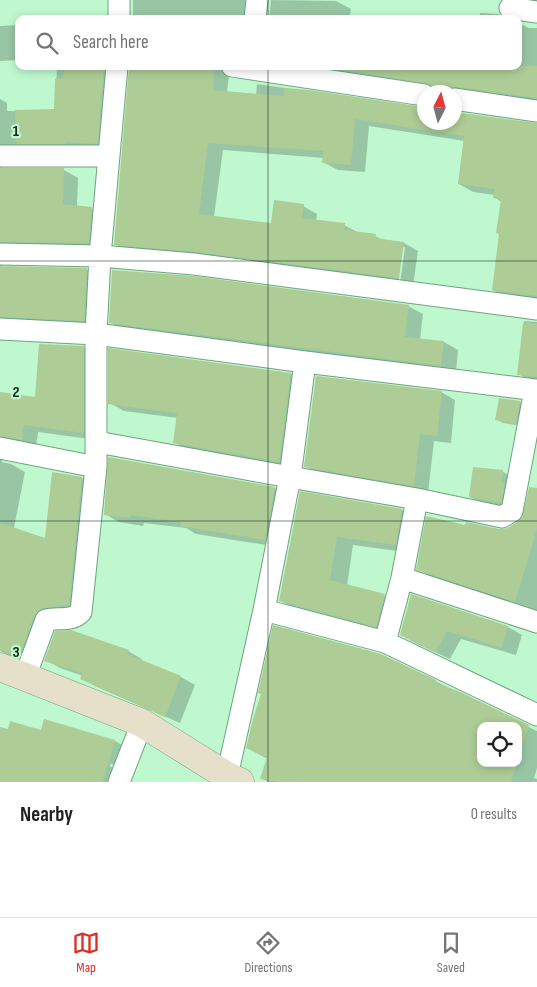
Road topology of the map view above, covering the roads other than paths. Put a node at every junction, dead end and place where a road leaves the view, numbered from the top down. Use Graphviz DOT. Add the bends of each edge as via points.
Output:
graph roads {
  1 [pos="119,0"];
  2 [pos="257,0"];
  3 [pos="510,8"];
  4 [pos="537,12"];
  5 [pos="119,15"];
  6 [pos="255,15"];
  7 [pos="118,70"];
  8 [pos="262,70"];
  9 [pos="417,94"];
  10 [pos="462,100"];
  11 [pos="537,111"];
  12 [pos="0,156"];
  13 [pos="109,156"];
  14 [pos="0,254"];
  15 [pos="100,256"];
  16 [pos="537,309"];
  17 [pos="0,329"];
  18 [pos="96,334"];
  19 [pos="305,362"];
  20 [pos="536,390"];
  21 [pos="97,442"];
  22 [pos="0,448"];
  23 [pos="96,467"];
  24 [pos="290,477"];
  25 [pos="417,499"];
  26 [pos="402,578"];
  27 [pos="264,610"];
  28 [pos="537,622"];
  29 [pos="385,642"];
  30 [pos="0,667"];
  31 [pos="25,677"];
  32 [pos="537,716"];
  33 [pos="142,723"];
  34 [pos="234,779"];
  35 [pos="119,782"];
  1 -- 5 [label="street"];
  2 -- 6 [label="street"];
  3 -- 4 [label="street"];
  7 -- 13 [label="street"];
  8 -- 9 [label="street"];
  10 -- 11 [label="street"];
  12 -- 13 [label="street"];
  13 -- 15 [label="street"];
  14 -- 15 [label="street"];
  15 -- 16 [label="street" via="194,264"];
  15 -- 18 [label="street"];
  17 -- 18 [label="street"];
  18 -- 19 [label="street"];
  18 -- 21 [label="street"];
  19 -- 20 [label="street"];
  19 -- 24 [label="street"];
  20 -- 25 [label="street" via="512,512 502,517"];
  21 -- 23 [label="street"];
  21 -- 24 [label="street"];
  22 -- 23 [label="street"];
  23 -- 31 [label="street" via="81,612 72,618 46,620"];
  24 -- 25 [label="street"];
  24 -- 27 [label="street"];
  25 -- 26 [label="street"];
  26 -- 28 [label="street"];
  26 -- 29 [label="street"];
  27 -- 29 [label="street"];
  27 -- 34 [label="street"];
  29 -- 32 [label="street"];
  30 -- 31 [label="street"];
  31 -- 33 [label="street"];
  33 -- 34 [label="street"];
  33 -- 35 [label="street"];
}
